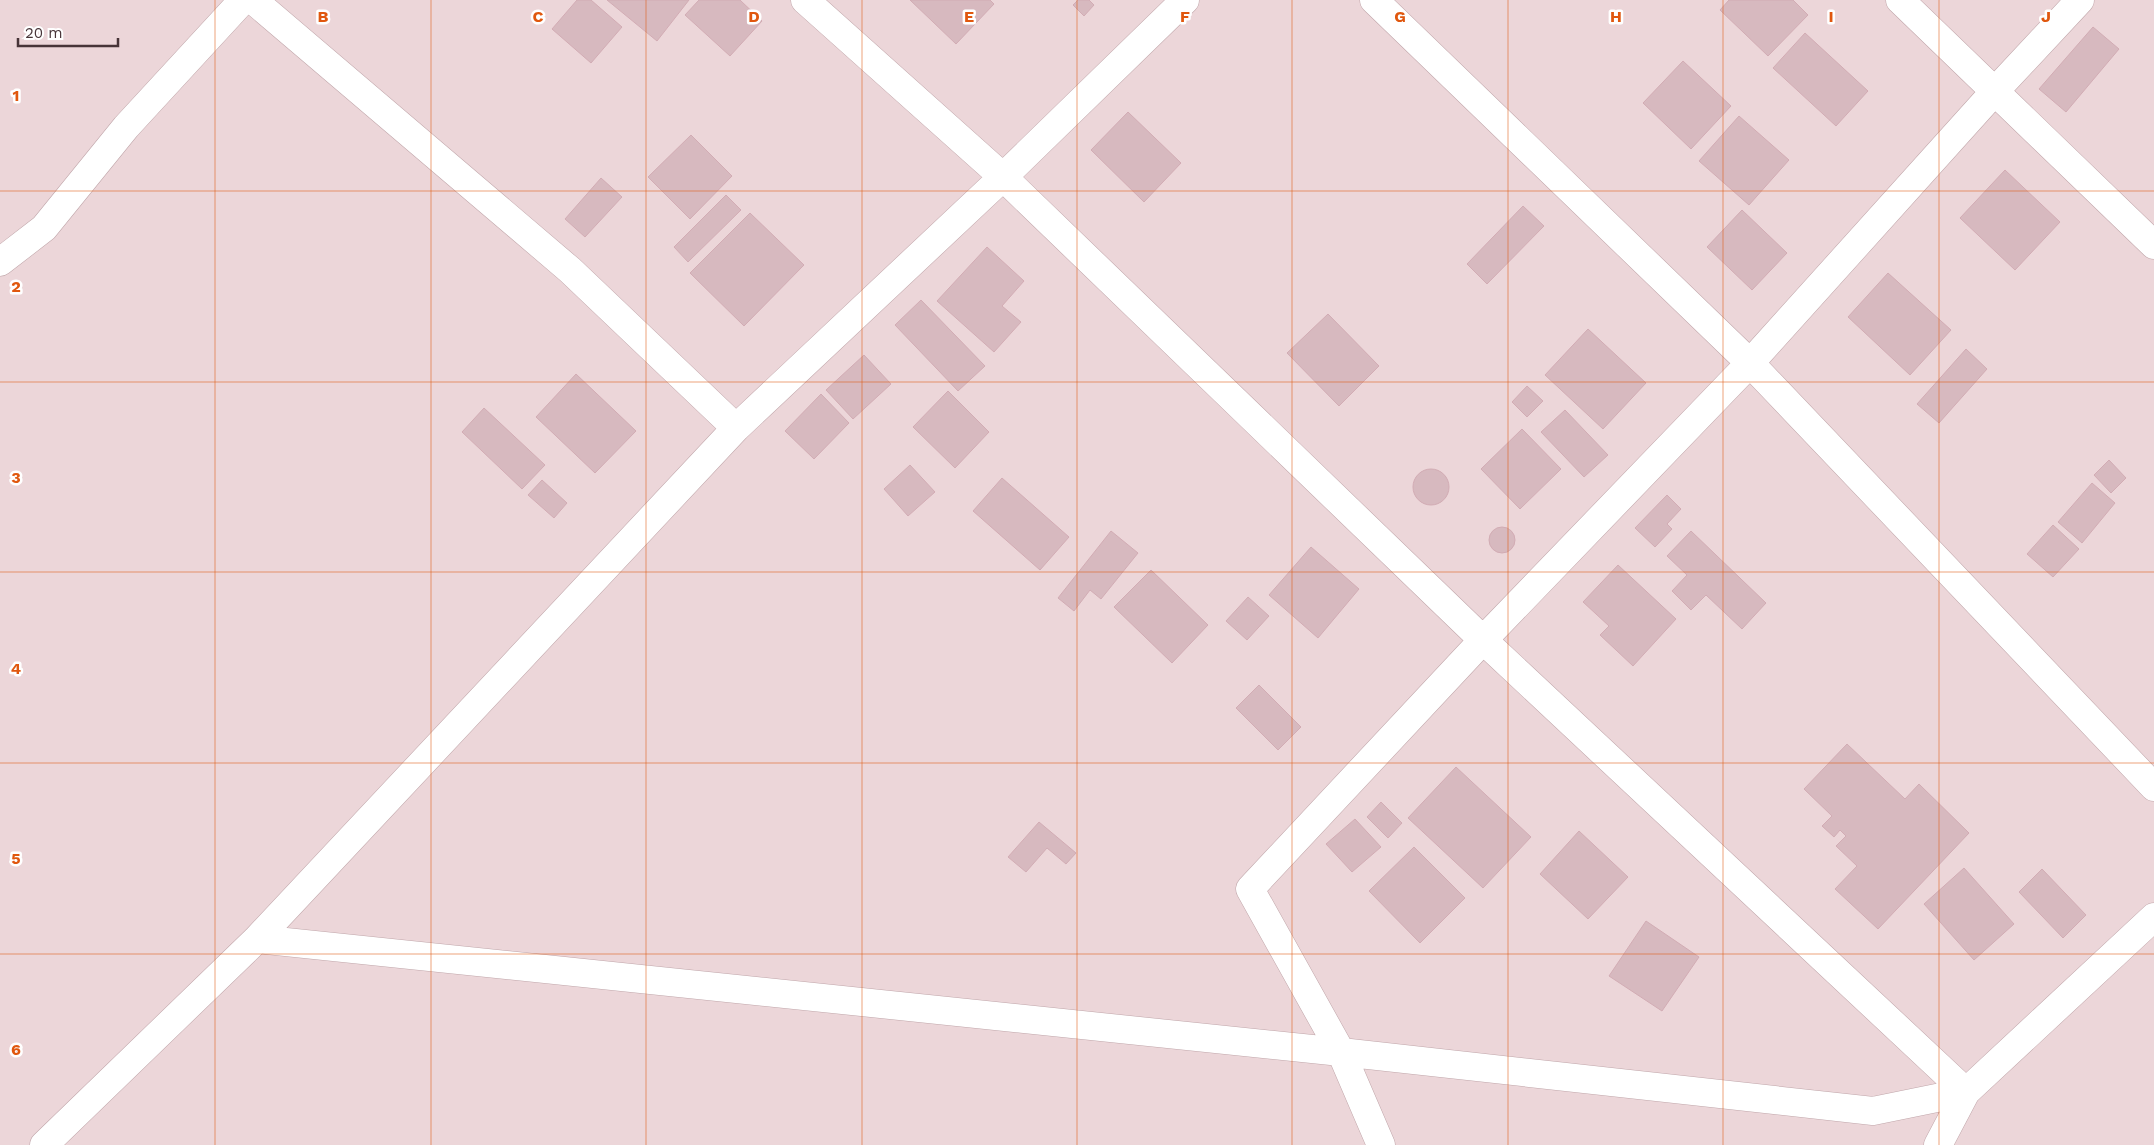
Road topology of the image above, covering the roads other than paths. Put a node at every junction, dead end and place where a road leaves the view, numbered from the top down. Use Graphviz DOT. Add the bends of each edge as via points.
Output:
graph roads {
  1 [pos="243,0"];
  2 [pos="253,0"];
  3 [pos="805,0"];
  4 [pos="1185,0"];
  5 [pos="1374,0"];
  6 [pos="1900,0"];
  7 [pos="2080,0"];
  8 [pos="1995,91"];
  9 [pos="1003,177"];
  10 [pos="2154,245"];
  11 [pos="0,262"];
  12 [pos="1750,363"];
  13 [pos="736,428"];
  14 [pos="1482,640"];
  15 [pos="2154,787"];
  16 [pos="2154,918"];
  17 [pos="257,939"];
  18 [pos="1341,1052"];
  19 [pos="1966,1092"];
  20 [pos="44,1145"];
  21 [pos="1381,1145"];
  22 [pos="1938,1145"];
  1 -- 11 [label="street" via="126,127 44,228"];
  2 -- 13 [label="street" via="570,270"];
  3 -- 9 [label="street"];
  4 -- 9 [label="street"];
  5 -- 12 [label="street"];
  6 -- 8 [label="street"];
  7 -- 8 [label="street"];
  8 -- 10 [label="street"];
  8 -- 12 [label="street"];
  9 -- 13 [label="street"];
  9 -- 14 [label="street"];
  12 -- 14 [label="street"];
  12 -- 15 [label="street"];
  13 -- 17 [label="street"];
  14 -- 18 [label="street" via="1250,889"];
  14 -- 19 [label="street"];
  16 -- 19 [label="street"];
  17 -- 18 [label="street"];
  17 -- 20 [label="street"];
  18 -- 19 [label="street" via="1872,1111"];
  18 -- 21 [label="street"];
  19 -- 22 [label="street"];
}
